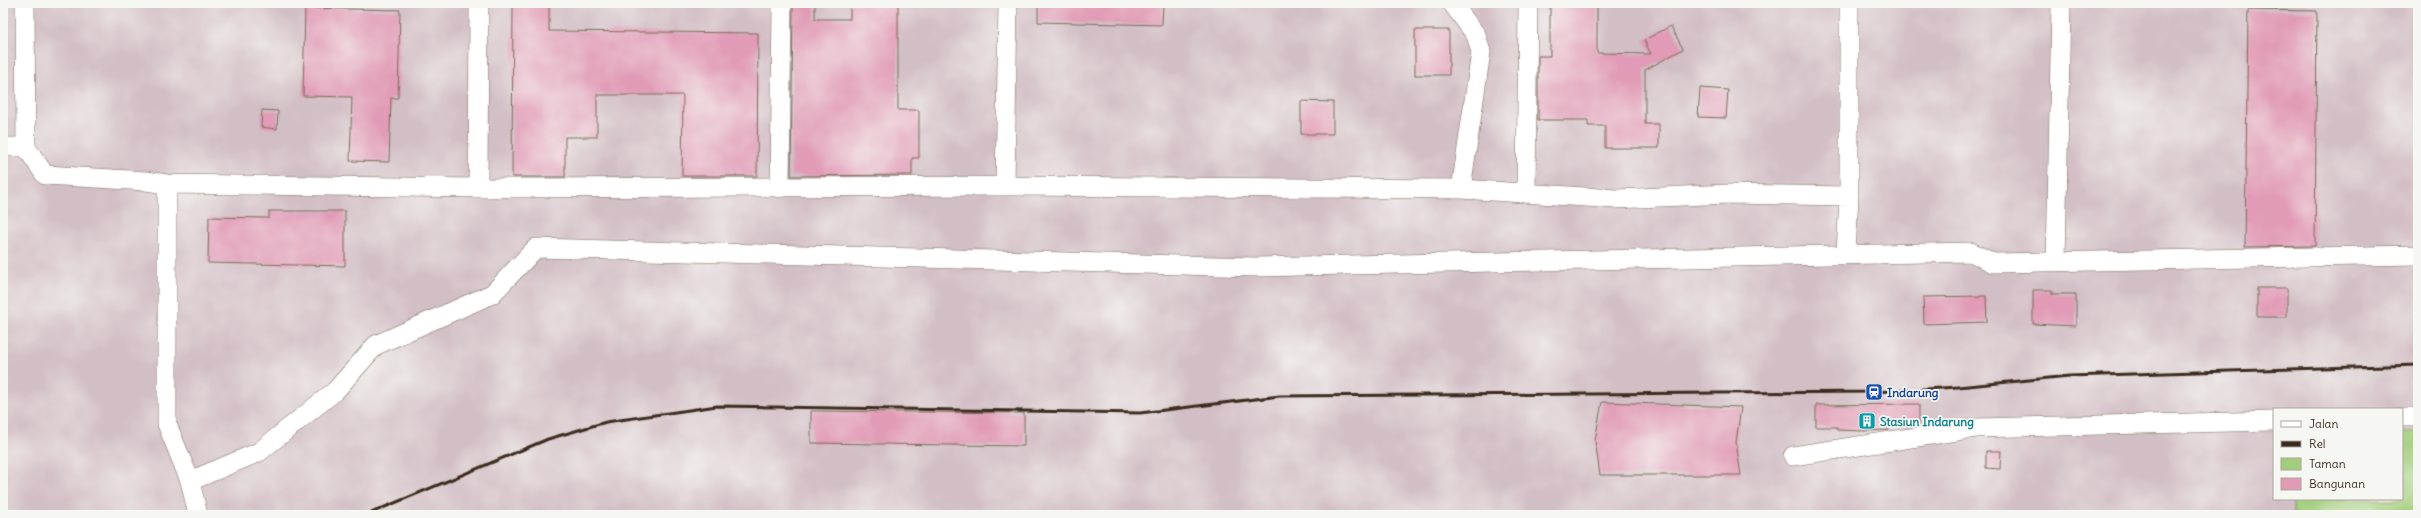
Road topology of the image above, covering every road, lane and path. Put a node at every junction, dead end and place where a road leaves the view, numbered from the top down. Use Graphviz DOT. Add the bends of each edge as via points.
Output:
graph roads {
  1 [pos="26,3"];
  2 [pos="479,3"];
  3 [pos="782,3"];
  4 [pos="1008,3"];
  5 [pos="1452,3"];
  6 [pos="1528,3"];
  7 [pos="1849,3"];
  8 [pos="2061,3"];
  9 [pos="3,147"];
  10 [pos="26,147"];
  11 [pos="167,184"];
  12 [pos="1005,186"];
  13 [pos="478,188"];
  14 [pos="780,188"];
  15 [pos="1461,189"];
  16 [pos="1526,192"];
  17 [pos="1849,196"];
  18 [pos="1846,254"];
  19 [pos="2418,255"];
  20 [pos="2056,262"];
  21 [pos="2418,417"];
  22 [pos="2403,418"];
  23 [pos="2273,421"];
  24 [pos="1793,456"];
  25 [pos="190,481"];
  26 [pos="198,515"];
  1 -- 10 [label="lane"];
  2 -- 13 [label="lane"];
  3 -- 14 [label="lane"];
  4 -- 12 [label="lane"];
  5 -- 15 [label="lane" via="1476,35 1480,52"];
  6 -- 16 [label="lane"];
  7 -- 17 [label="lane"];
  8 -- 20 [label="lane"];
  9 -- 10 [label="lane"];
  10 -- 11 [label="lane" via="45,175"];
  11 -- 13 [label="lane"];
  11 -- 25 [label="lane" via="168,424"];
  12 -- 14 [label="lane"];
  12 -- 15 [label="lane"];
  13 -- 14 [label="lane"];
  15 -- 16 [label="lane"];
  16 -- 17 [label="lane" via="1616,199 1728,194"];
  17 -- 18 [label="lane"];
  18 -- 20 [label="lane" via="1971,252 1993,262"];
  18 -- 25 [label="lane" via="1256,267 536,248 492,294 376,345 335,391 259,452"];
  19 -- 20 [label="lane"];
  21 -- 22 [label="lane"];
  23 -- 24 [label="lane" via="1976,428"];
  25 -- 26 [label="lane"];
}
